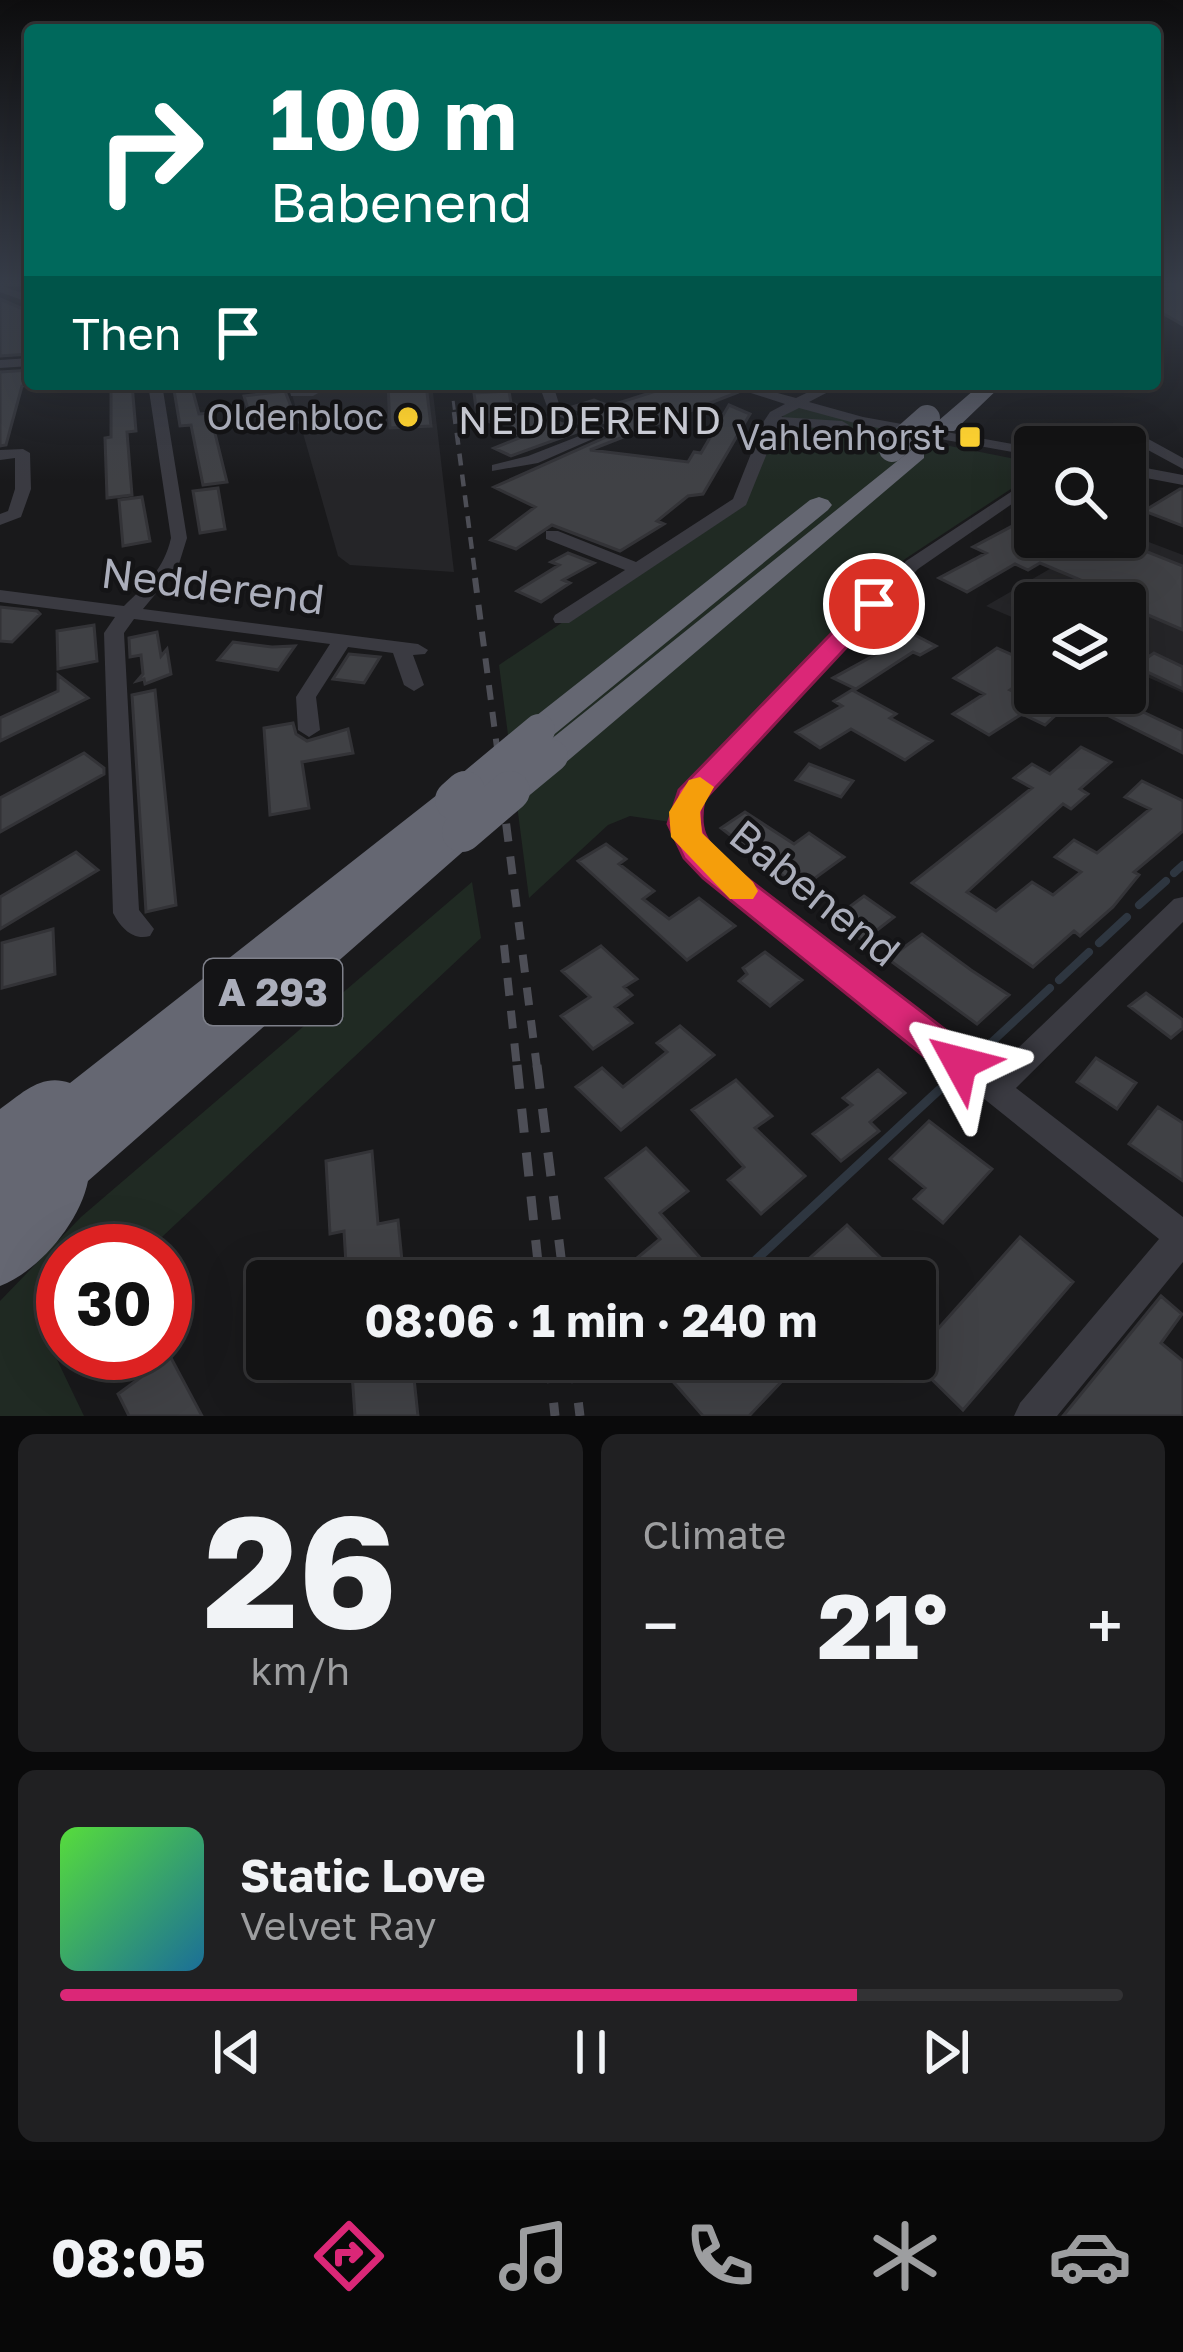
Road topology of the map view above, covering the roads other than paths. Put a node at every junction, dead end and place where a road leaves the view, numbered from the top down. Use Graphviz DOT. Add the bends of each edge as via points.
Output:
graph roads {
  1 [pos="156,390"];
  2 [pos="296,390"];
  3 [pos="547,390"];
  4 [pos="749,390"];
  5 [pos="820,390"];
  6 [pos="963,390"];
  7 [pos="984,390"];
  8 [pos="313,392"];
  9 [pos="790,403"];
  10 [pos="771,421"];
  11 [pos="862,422"];
  12 [pos="937,422"];
  13 [pos="1146,444"];
  14 [pos="1014,448"];
  15 [pos="0,455"];
  16 [pos="1183,464"];
  17 [pos="496,468"];
  18 [pos="1174,478"];
  19 [pos="1014,494"];
  20 [pos="0,520"];
  21 [pos="552,535"];
  22 [pos="638,569"];
  23 [pos="0,596"];
  24 [pos="131,612"];
  25 [pos="562,619"];
  26 [pos="344,639"];
  27 [pos="414,686"];
  28 [pos="309,730"];
  29 [pos="458,816"];
  30 [pos="1183,906"];
  31 [pos="141,929"];
  32 [pos="140,1054"];
  33 [pos="995,1090"];
  34 [pos="0,1136"];
  35 [pos="84,1153"];
  36 [pos="0,1168"];
  37 [pos="0,1225"];
  38 [pos="1182,1237"];
  39 [pos="0,1259"];
  40 [pos="1034,1416"];
  1 -- 24 [label="street" via="179,538 176,560"];
  2 -- 8 [label="street"];
  3 -- 17 [label="street" via="554,409 604,431"];
  4 -- 9 [label="street"];
  5 -- 9 [label="street"];
  6 -- 12 [label="highway, A 293"];
  7 -- 12 [label="highway, A 293"];
  9 -- 10 [label="street"];
  9 -- 11 [label="street"];
  10 -- 11 [label="street"];
  10 -- 22 [label="street" via="740,502"];
  11 -- 14 [label="street"];
  12 -- 29 [label="highway, A 293, bridge"];
  13 -- 16 [label="street"];
  15 -- 20 [label="street" via="23,453 15,514"];
  16 -- 18 [label="street"];
  19 -- 33 [label="street, Babenend" via="902,575 684,812 686,837 715,870"];
  21 -- 22 [label="street"];
  22 -- 25 [label="street"];
  23 -- 24 [label="street, Nedderend"];
  24 -- 26 [label="street, Nedderend"];
  24 -- 31 [label="street" via="114,633 127,913"];
  26 -- 27 [label="street, Nedderend" via="410,649"];
  26 -- 28 [label="street" via="306,697"];
  29 -- 32 [label="highway, A 293"];
  29 -- 35 [label="highway, A 293"];
  30 -- 33 [label="street"];
  32 -- 34 [label="highway" via="68,1087"];
  32 -- 36 [label="highway, A 293"];
  33 -- 38 [label="street, Babenend"];
  35 -- 37 [label="highway, A 293"];
  35 -- 39 [label="highway" via="38,1224"];
  38 -- 40 [label="street"];
}
